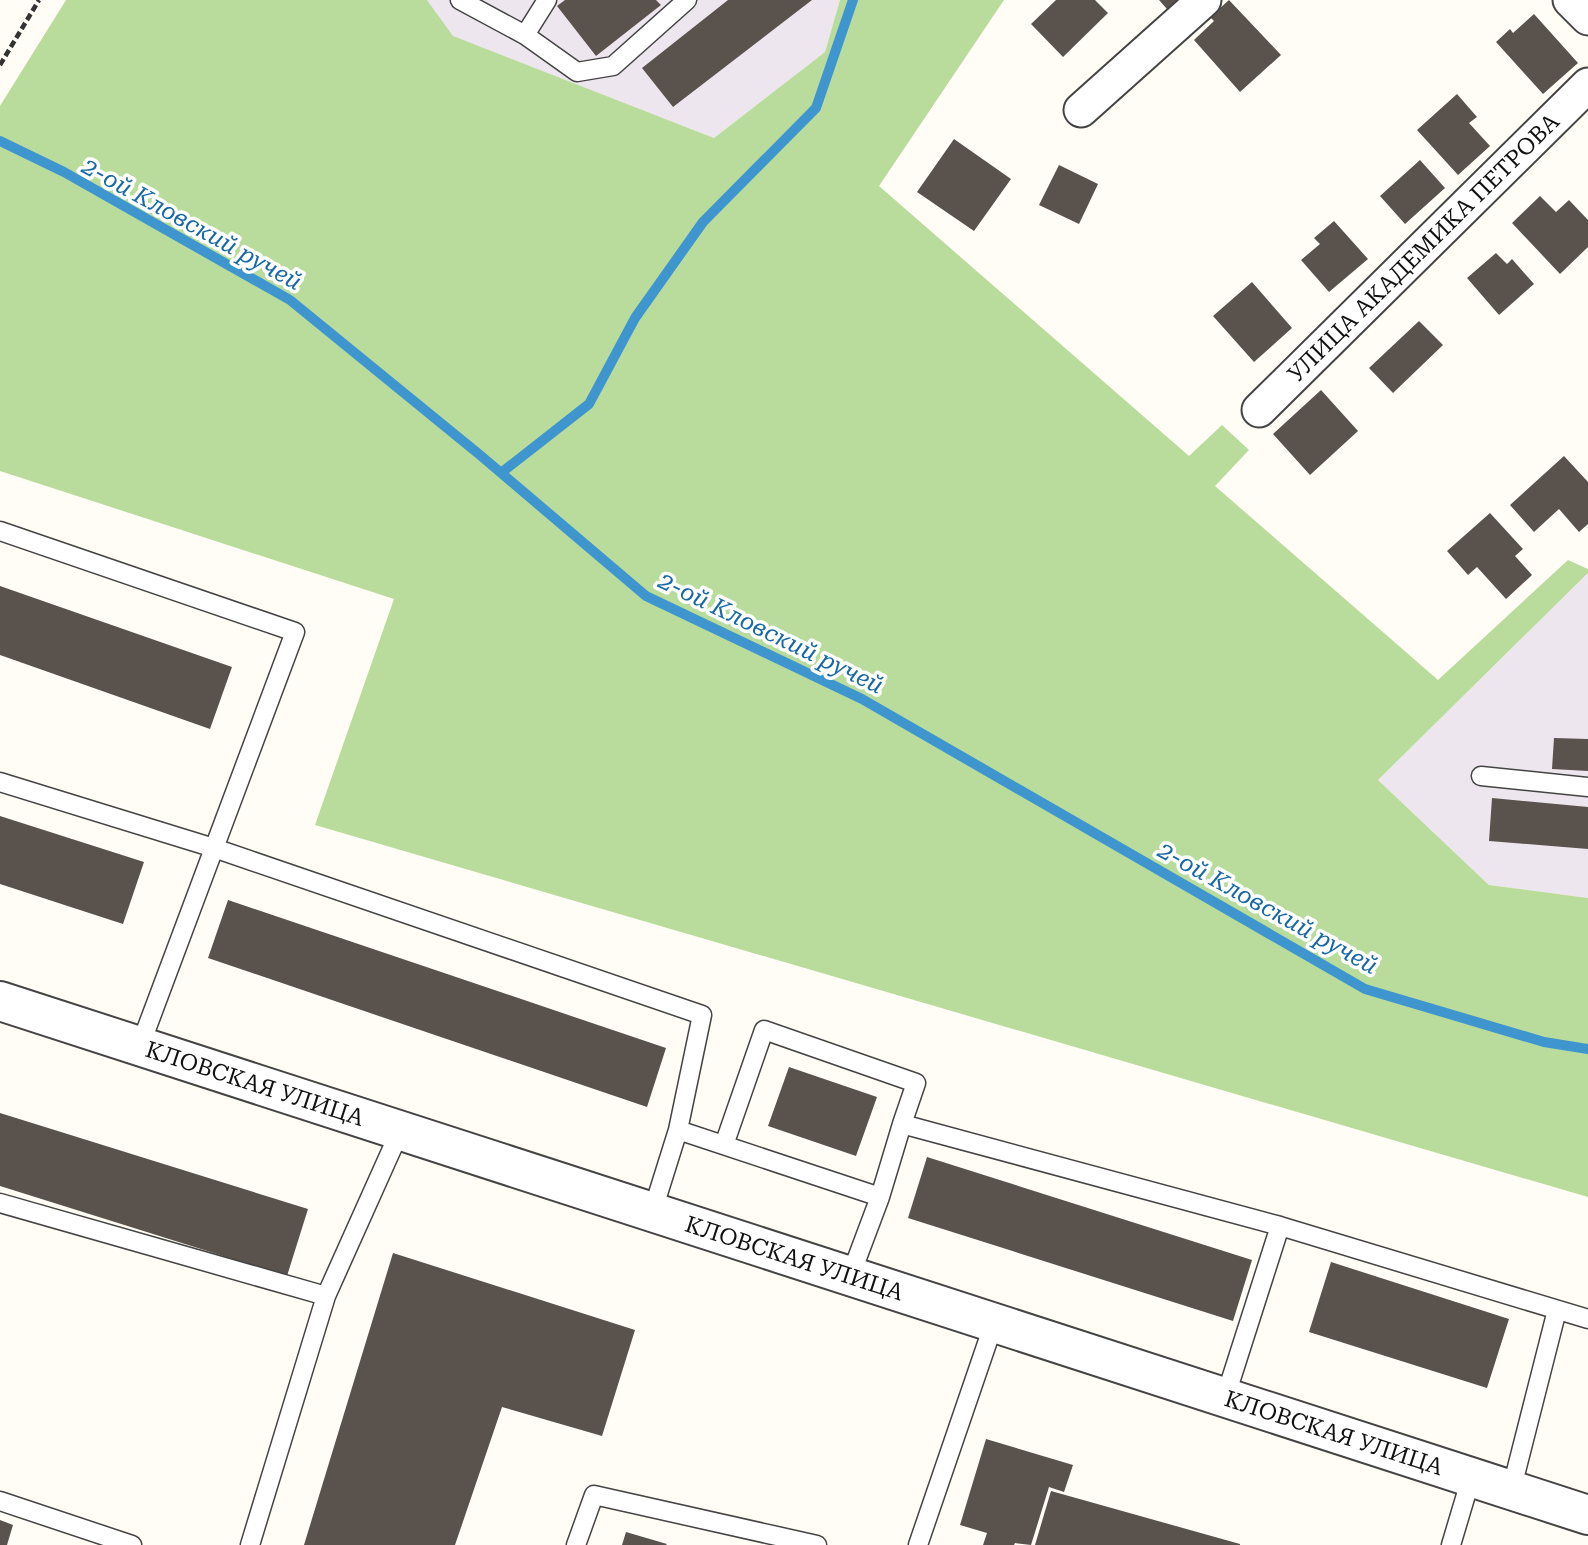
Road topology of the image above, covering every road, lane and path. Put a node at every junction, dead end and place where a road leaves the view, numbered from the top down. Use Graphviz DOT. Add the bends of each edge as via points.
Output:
graph roads {
  1 [pos="39,0"];
  2 [pos="460,0"];
  3 [pos="547,0"];
  4 [pos="687,0"];
  5 [pos="1204,0"];
  6 [pos="1570,0"];
  7 [pos="1588,18"];
  8 [pos="526,35"];
  9 [pos="0,65"];
  10 [pos="1588,85"];
  11 [pos="1081,110"];
  12 [pos="1259,410"];
  13 [pos="0,531"];
  14 [pos="1481,775"];
  15 [pos="0,782"];
  16 [pos="1588,787"];
  17 [pos="214,848"];
  18 [pos="0,1001"];
  19 [pos="140,1046"];
  20 [pos="902,1124"];
  21 [pos="678,1130"];
  22 [pos="400,1131"];
  23 [pos="724,1145"];
  24 [pos="880,1197"];
  25 [pos="0,1203"];
  26 [pos="652,1213"];
  27 [pos="1280,1226"];
  28 [pos="850,1277"];
  29 [pos="326,1296"];
  30 [pos="1558,1310"];
  31 [pos="1588,1319"];
  32 [pos="994,1323"];
  33 [pos="1224,1398"];
  34 [pos="1471,1478"];
  35 [pos="1511,1491"];
  36 [pos="0,1501"];
  37 [pos="1588,1515"];
  38 [pos="132,1545"];
  39 [pos="250,1545"];
  40 [pos="576,1545"];
  41 [pos="817,1545"];
  42 [pos="918,1545"];
  43 [pos="1451,1545"];
  1 -- 9 [label="path"];
  2 -- 8 [label="lane"];
  3 -- 8 [label="lane"];
  4 -- 8 [label="lane" via="613,66 577,72"];
  5 -- 11 [label="street"];
  6 -- 7 [label="street"];
  10 -- 12 [label="street, УЛИЦА АКАДЕМИКА ПЕТРОВА"];
  13 -- 17 [label="lane" via="295,632"];
  14 -- 16 [label="lane"];
  15 -- 17 [label="lane"];
  17 -- 19 [label="lane"];
  17 -- 21 [label="lane" via="702,1015"];
  18 -- 19 [label="street, КЛОВСКАЯ УЛИЦА"];
  19 -- 22 [label="street, КЛОВСКАЯ УЛИЦА"];
  20 -- 23 [label="lane" via="916,1083 764,1030"];
  20 -- 24 [label="lane"];
  20 -- 27 [label="lane"];
  21 -- 23 [label="lane"];
  21 -- 26 [label="lane"];
  22 -- 26 [label="street, КЛОВСКАЯ УЛИЦА"];
  22 -- 29 [label="lane"];
  23 -- 24 [label="lane"];
  24 -- 28 [label="lane"];
  25 -- 29 [label="lane"];
  26 -- 28 [label="street, КЛОВСКАЯ УЛИЦА"];
  27 -- 30 [label="lane"];
  27 -- 33 [label="lane"];
  28 -- 32 [label="street, КЛОВСКАЯ УЛИЦА"];
  29 -- 39 [label="lane"];
  30 -- 31 [label="lane"];
  30 -- 35 [label="lane"];
  32 -- 33 [label="street, КЛОВСКАЯ УЛИЦА"];
  32 -- 42 [label="lane"];
  33 -- 34 [label="street, КЛОВСКАЯ УЛИЦА"];
  34 -- 35 [label="street, КЛОВСКАЯ УЛИЦА"];
  34 -- 43 [label="lane"];
  35 -- 37 [label="street, КЛОВСКАЯ УЛИЦА"];
  36 -- 38 [label="lane"];
  40 -- 41 [label="lane" via="594,1495"];
}
